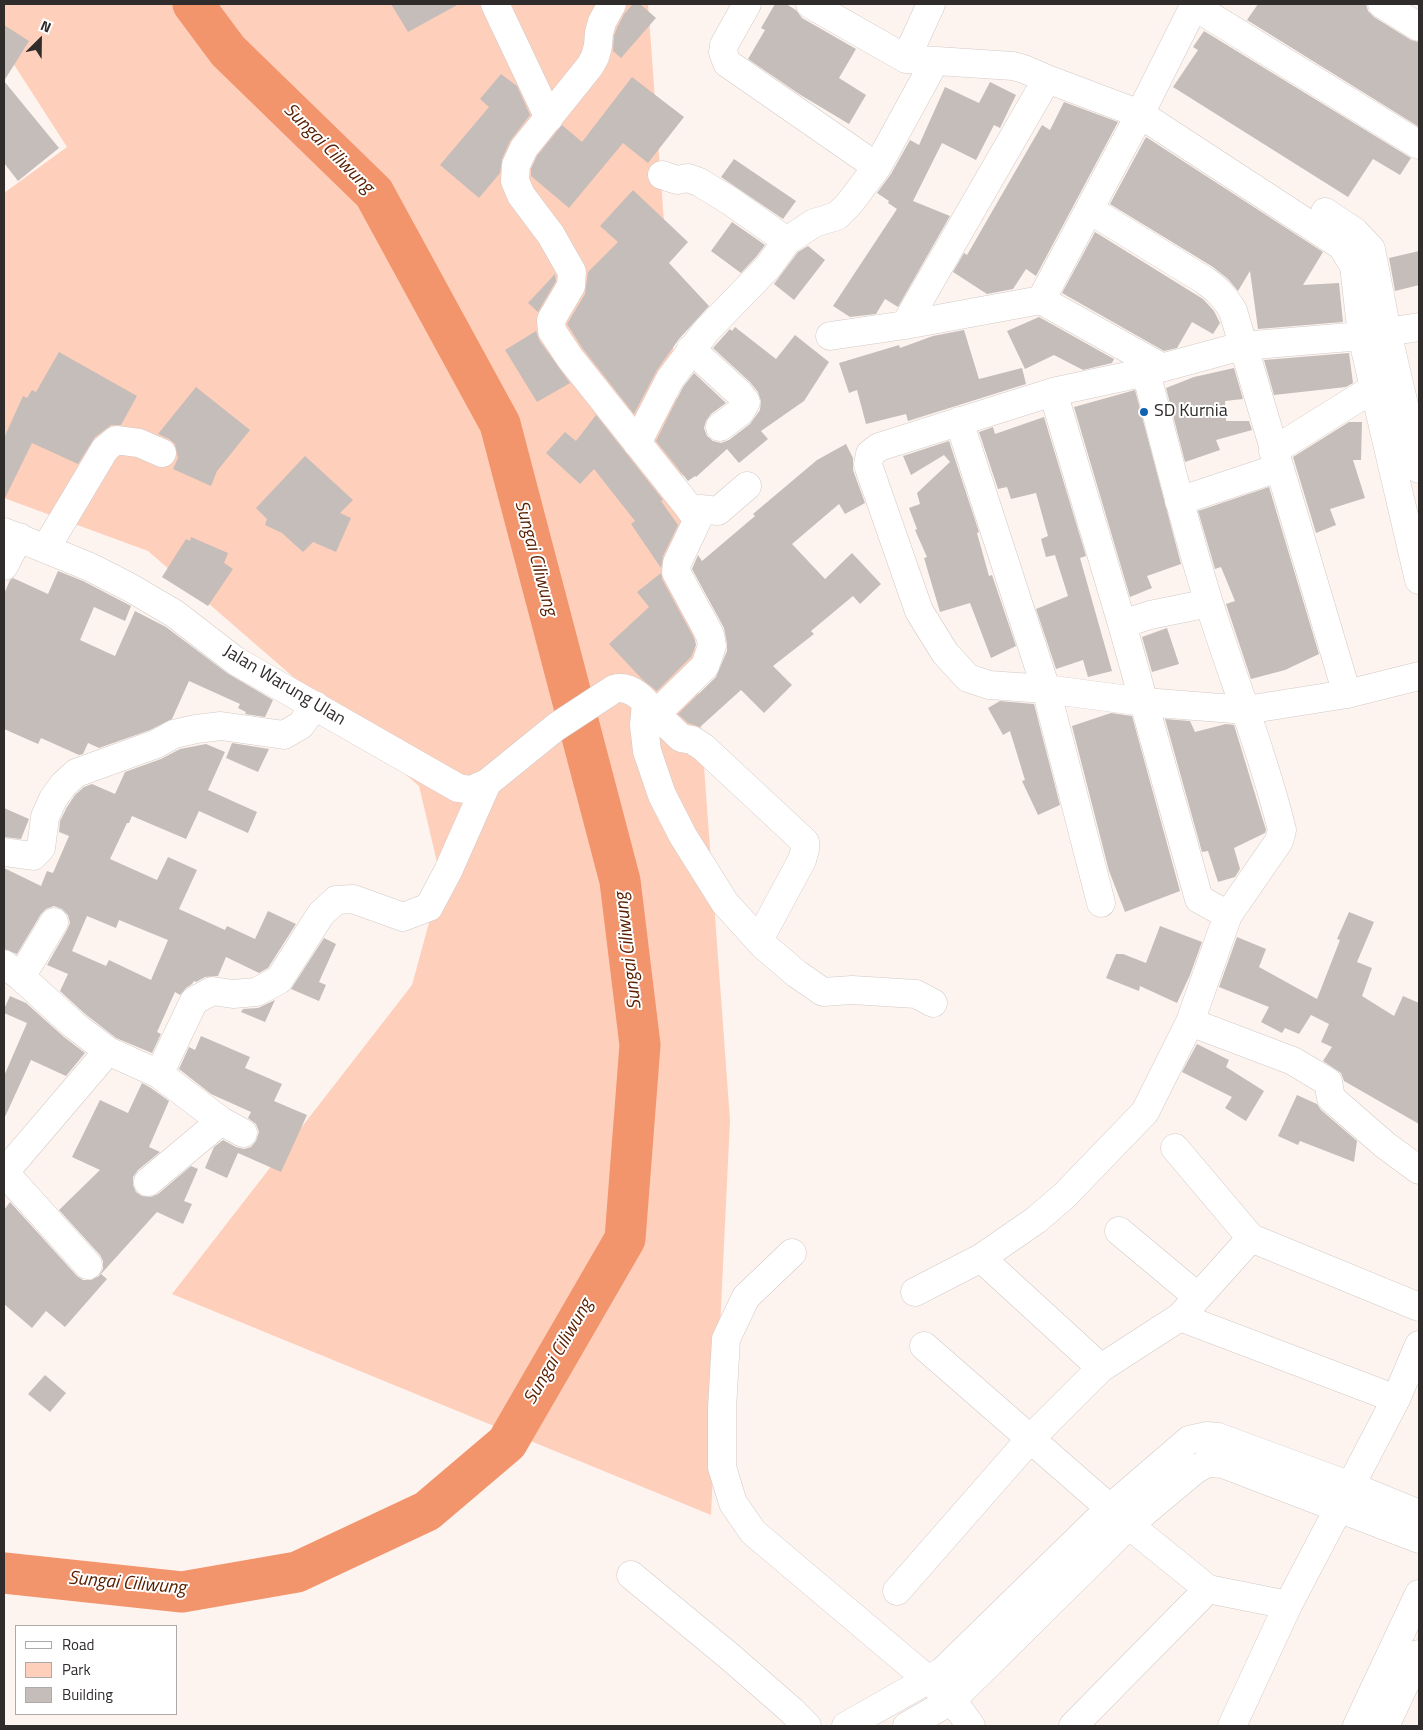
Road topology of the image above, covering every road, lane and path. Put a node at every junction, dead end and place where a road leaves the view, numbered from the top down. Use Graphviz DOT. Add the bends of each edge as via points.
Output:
graph roads {
  1 [pos="495,4"];
  2 [pos="612,4"];
  3 [pos="747,4"];
  4 [pos="810,4"];
  5 [pos="931,4"];
  6 [pos="1382,4"];
  7 [pos="1195,5"];
  8 [pos="1419,27"];
  9 [pos="906,59"];
  10 [pos="936,61"];
  11 [pos="1048,79"];
  12 [pos="1144,105"];
  13 [pos="549,118"];
  14 [pos="1419,145"];
  15 [pos="877,166"];
  16 [pos="662,174"];
  17 [pos="1090,210"];
  18 [pos="787,241"];
  19 [pos="1040,300"];
  20 [pos="905,325"];
  21 [pos="1419,327"];
  22 [pos="1374,334"];
  23 [pos="830,336"];
  24 [pos="1242,346"];
  25 [pos="691,348"];
  26 [pos="1153,370"];
  27 [pos="1374,388"];
  28 [pos="1053,392"];
  29 [pos="959,421"];
  30 [pos="720,427"];
  31 [pos="637,442"];
  32 [pos="162,453"];
  33 [pos="1276,459"];
  34 [pos="1419,469"];
  35 [pos="747,486"];
  36 [pos="1179,501"];
  37 [pos="691,511"];
  38 [pos="12,534"];
  39 [pos="46,548"];
  40 [pos="4,566"];
  41 [pos="1419,580"];
  42 [pos="1209,603"];
  43 [pos="1122,624"];
  44 [pos="1419,676"];
  45 [pos="1046,689"];
  46 [pos="1347,694"];
  47 [pos="1144,702"];
  48 [pos="315,705"];
  49 [pos="651,708"];
  50 [pos="1246,710"];
  51 [pos="488,783"];
  52 [pos="4,852"];
  53 [pos="1101,903"];
  54 [pos="1228,915"];
  55 [pos="54,922"];
  56 [pos="759,940"];
  57 [pos="12,971"];
  58 [pos="933,1003"];
  59 [pos="1190,1022"];
  60 [pos="108,1051"];
  61 [pos="159,1074"];
  62 [pos="1175,1148"];
  63 [pos="1419,1170"];
  64 [pos="4,1173"];
  65 [pos="148,1182"];
  66 [pos="1119,1231"];
  67 [pos="1251,1238"];
  68 [pos="792,1253"];
  69 [pos="981,1258"];
  70 [pos="88,1264"];
  71 [pos="915,1292"];
  72 [pos="1198,1297"];
  73 [pos="1419,1307"];
  74 [pos="1180,1317"];
  75 [pos="1419,1345"];
  76 [pos="924,1346"];
  77 [pos="1101,1368"];
  78 [pos="1396,1399"];
  79 [pos="1031,1438"];
  80 [pos="1345,1497"];
  81 [pos="1419,1514"];
  82 [pos="1119,1516"];
  83 [pos="1419,1539"];
  84 [pos="631,1575"];
  85 [pos="1208,1589"];
  86 [pos="897,1591"];
  87 [pos="1419,1594"];
  88 [pos="1288,1605"];
  89 [pos="1419,1654"];
  90 [pos="928,1679"];
  91 [pos="952,1700"];
  92 [pos="807,1726"];
  93 [pos="846,1726"];
  94 [pos="907,1726"];
  95 [pos="971,1726"];
  96 [pos="1073,1726"];
  97 [pos="1232,1726"];
  98 [pos="1357,1726"];
  99 [pos="1385,1726"];
  1 -- 13 [label="street"];
  2 -- 13 [label="street" via="602,22 595,57"];
  3 -- 15 [label="street" via="724,45 728,64"];
  4 -- 9 [label="street"];
  5 -- 9 [label="street"];
  6 -- 8 [label="street"];
  7 -- 12 [label="street"];
  7 -- 14 [label="street"];
  9 -- 10 [label="street"];
  10 -- 11 [label="street" via="1013,66"];
  10 -- 15 [label="street"];
  11 -- 12 [label="street"];
  11 -- 20 [label="street"];
  12 -- 17 [label="street"];
  12 -- 22 [label="street" via="1364,240 1371,249"];
  13 -- 31 [label="street" via="524,148 516,165 515,181 521,195 555,240 572,272 571,286 551,320 552,331"];
  15 -- 18 [label="street" via="850,204 837,216 814,223"];
  16 -- 18 [label="street" via="677,180 688,178 699,182"];
  17 -- 19 [label="street"];
  17 -- 24 [label="street" via="1217,289 1233,311"];
  18 -- 25 [label="street" via="768,267"];
  19 -- 20 [label="street"];
  19 -- 26 [label="street"];
  20 -- 23 [label="street"];
  21 -- 22 [label="street"];
  22 -- 24 [label="street"];
  22 -- 27 [label="street"];
  22 -- 34 [label="street"];
  24 -- 26 [label="street"];
  24 -- 33 [label="street"];
  25 -- 30 [label="street" via="746,402 740,412"];
  25 -- 31 [label="street" via="670,379"];
  26 -- 28 [label="street"];
  26 -- 36 [label="street"];
  27 -- 33 [label="street"];
  27 -- 41 [label="street"];
  28 -- 29 [label="street"];
  28 -- 43 [label="street"];
  29 -- 45 [label="street"];
  29 -- 45 [label="street" via="879,447 870,454 868,465 919,611 945,653 968,678 989,686"];
  31 -- 37 [label="street"];
  32 -- 39 [label="street" via="139,443 116,440 105,449"];
  33 -- 36 [label="street"];
  33 -- 46 [label="street"];
  35 -- 37 [label="street" via="718,511 700,508"];
  36 -- 42 [label="street"];
  37 -- 49 [label="street" via="696,517 696,526 679,558 676,572 710,635 712,646 705,666"];
  38 -- 39 [label="street, Jalan Warung Ulan"];
  38 -- 40 [label="street"];
  39 -- 48 [label="street, Jalan Warung Ulan" via="131,588 175,614 236,661"];
  42 -- 43 [label="street"];
  42 -- 50 [label="street"];
  43 -- 47 [label="street"];
  44 -- 46 [label="street"];
  45 -- 47 [label="street"];
  45 -- 53 [label="street"];
  46 -- 50 [label="street"];
  47 -- 50 [label="street"];
  47 -- 54 [label="street" via="1198,899"];
  48 -- 51 [label="street, Jalan Warung Ulan" via="458,788 472,790"];
  48 -- 52 [label="street" via="301,724 284,734 221,726 196,729 174,734 156,744 76,773 53,799 45,817 41,848 33,856"];
  49 -- 51 [label="street, Jalan Warung Ulan" via="624,688 614,689 556,727"];
  49 -- 56 [label="street" via="644,725 647,751 662,795 683,836 725,903"];
  49 -- 56 [label="street" via="681,738 702,747 805,842 802,860"];
  50 -- 54 [label="street" via="1282,830 1279,841"];
  51 -- 61 [label="street" via="429,907 403,917 353,900 336,900 321,914 279,980 256,992 233,994 212,991 194,1001"];
  54 -- 59 [label="street"];
  55 -- 57 [label="street"];
  56 -- 58 [label="street" via="797,974 824,992 852,990 916,994"];
  57 -- 60 [label="street"];
  59 -- 63 [label="street" via="1293,1061 1328,1082 1331,1098"];
  59 -- 69 [label="street" via="1145,1112 1057,1202"];
  60 -- 61 [label="street"];
  60 -- 64 [label="street"];
  61 -- 65 [label="street" via="232,1127"];
  62 -- 67 [label="street"];
  64 -- 70 [label="street"];
  66 -- 72 [label="street"];
  67 -- 72 [label="street"];
  67 -- 73 [label="street"];
  68 -- 90 [label="street" via="746,1297 726,1339 722,1467 733,1503 752,1532"];
  69 -- 71 [label="street"];
  69 -- 77 [label="street"];
  72 -- 74 [label="street"];
  74 -- 77 [label="street"];
  74 -- 78 [label="street"];
  75 -- 78 [label="street"];
  76 -- 79 [label="street"];
  77 -- 79 [label="street"];
  78 -- 80 [label="street"];
  79 -- 82 [label="street"];
  79 -- 86 [label="street"];
  80 -- 81 [label="street"];
  80 -- 82 [label="street" via="1218,1437 1207,1436 1189,1440"];
  80 -- 83 [label="street"];
  80 -- 88 [label="street"];
  82 -- 85 [label="street"];
  82 -- 90 [label="street" via="943,1671"];
  82 -- 91 [label="street"];
  84 -- 92 [label="street"];
  85 -- 88 [label="street"];
  85 -- 96 [label="street"];
  87 -- 98 [label="street"];
  88 -- 97 [label="street"];
  89 -- 99 [label="street"];
  90 -- 91 [label="street"];
  90 -- 93 [label="street"];
  91 -- 94 [label="street"];
  91 -- 95 [label="street"];
}
